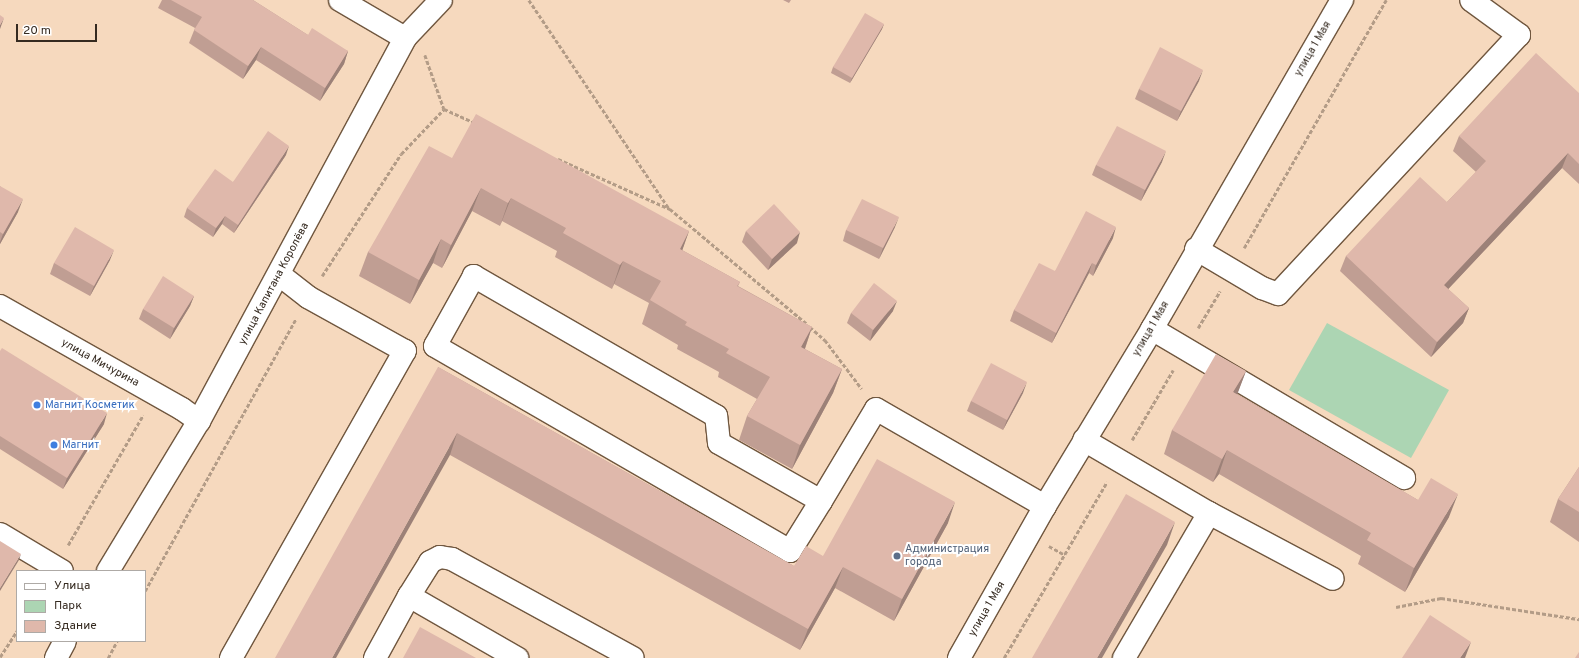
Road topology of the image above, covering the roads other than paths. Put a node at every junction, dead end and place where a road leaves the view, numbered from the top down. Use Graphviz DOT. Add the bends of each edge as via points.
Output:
graph roads {
  1 [pos="340,0"];
  2 [pos="441,0"];
  3 [pos="1342,0"];
  4 [pos="1471,0"];
  5 [pos="405,38"];
  6 [pos="1196,249"];
  7 [pos="279,274"];
  8 [pos="0,306"];
  9 [pos="1152,329"];
  10 [pos="434,346"];
  11 [pos="405,351"];
  12 [pos="199,421"];
  13 [pos="1084,440"];
  14 [pos="1404,478"];
  15 [pos="821,501"];
  16 [pos="1045,506"];
  17 [pos="1209,513"];
  18 [pos="0,534"];
  19 [pos="59,569"];
  20 [pos="109,570"];
  21 [pos="1333,579"];
  22 [pos="409,596"];
  23 [pos="64,642"];
  24 [pos="56,658"];
  25 [pos="231,658"];
  26 [pos="375,658"];
  27 [pos="517,658"];
  28 [pos="633,658"];
  29 [pos="959,658"];
  30 [pos="1124,658"];
  1 -- 5 [label="street"];
  2 -- 5 [label="street, улица Капитана Королёва"];
  3 -- 6 [label="street, улица 1 Мая"];
  4 -- 6 [label="street" via="1519,35 1278,294 1262,288"];
  5 -- 7 [label="street, улица Капитана Королёва"];
  6 -- 9 [label="street, улица 1 Мая"];
  7 -- 11 [label="street" via="308,297"];
  7 -- 12 [label="street, улица Капитана Королёва"];
  8 -- 12 [label="street, улица Мичурина"];
  9 -- 13 [label="street, улица 1 Мая"];
  9 -- 14 [label="street"];
  10 -- 11 [label="street"];
  10 -- 15 [label="street" via="790,551"];
  10 -- 15 [label="street" via="474,276 716,416 719,444"];
  11 -- 25 [label="street"];
  12 -- 20 [label="street, улица Капитана Королёва"];
  13 -- 16 [label="street, улица 1 Мая"];
  13 -- 17 [label="street"];
  15 -- 16 [label="street" via="876,409"];
  16 -- 29 [label="street, улица 1 Мая"];
  17 -- 21 [label="street"];
  17 -- 30 [label="street"];
  18 -- 19 [label="street"];
  22 -- 26 [label="street"];
  22 -- 27 [label="street"];
  22 -- 28 [label="street" via="430,562 440,557 452,559"];
  23 -- 24 [label="street"];
}
